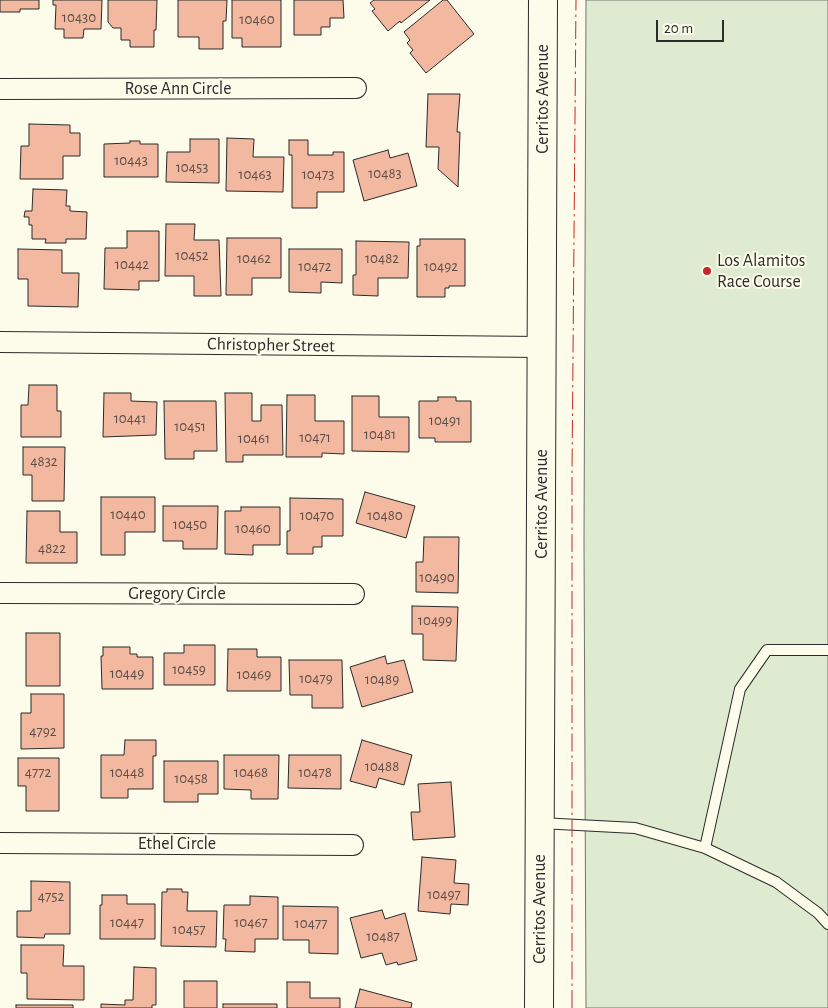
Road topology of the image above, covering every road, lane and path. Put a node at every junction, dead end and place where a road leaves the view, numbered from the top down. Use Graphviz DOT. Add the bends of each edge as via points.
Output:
graph roads {
  1 [pos="543,0"];
  2 [pos="356,88"];
  3 [pos="0,89"];
  4 [pos="0,342"];
  5 [pos="542,347"];
  6 [pos="0,593"];
  7 [pos="354,594"];
  8 [pos="828,650"];
  9 [pos="540,823"];
  10 [pos="0,843"];
  11 [pos="353,845"];
  12 [pos="704,848"];
  13 [pos="828,924"];
  14 [pos="539,1008"];
  1 -- 5 [label="main road, Cerritos Avenue"];
  2 -- 3 [label="street, Rose Ann Circle"];
  4 -- 5 [label="street, Christopher Street"];
  5 -- 9 [label="main road, Cerritos Avenue"];
  6 -- 7 [label="street, Gregory Circle"];
  8 -- 12 [label="lane" via="767,650 740,689"];
  9 -- 12 [label="lane" via="635,828"];
  9 -- 14 [label="main road, Cerritos Avenue"];
  10 -- 11 [label="street, Ethel Circle"];
  12 -- 13 [label="lane" via="776,882"];
}
